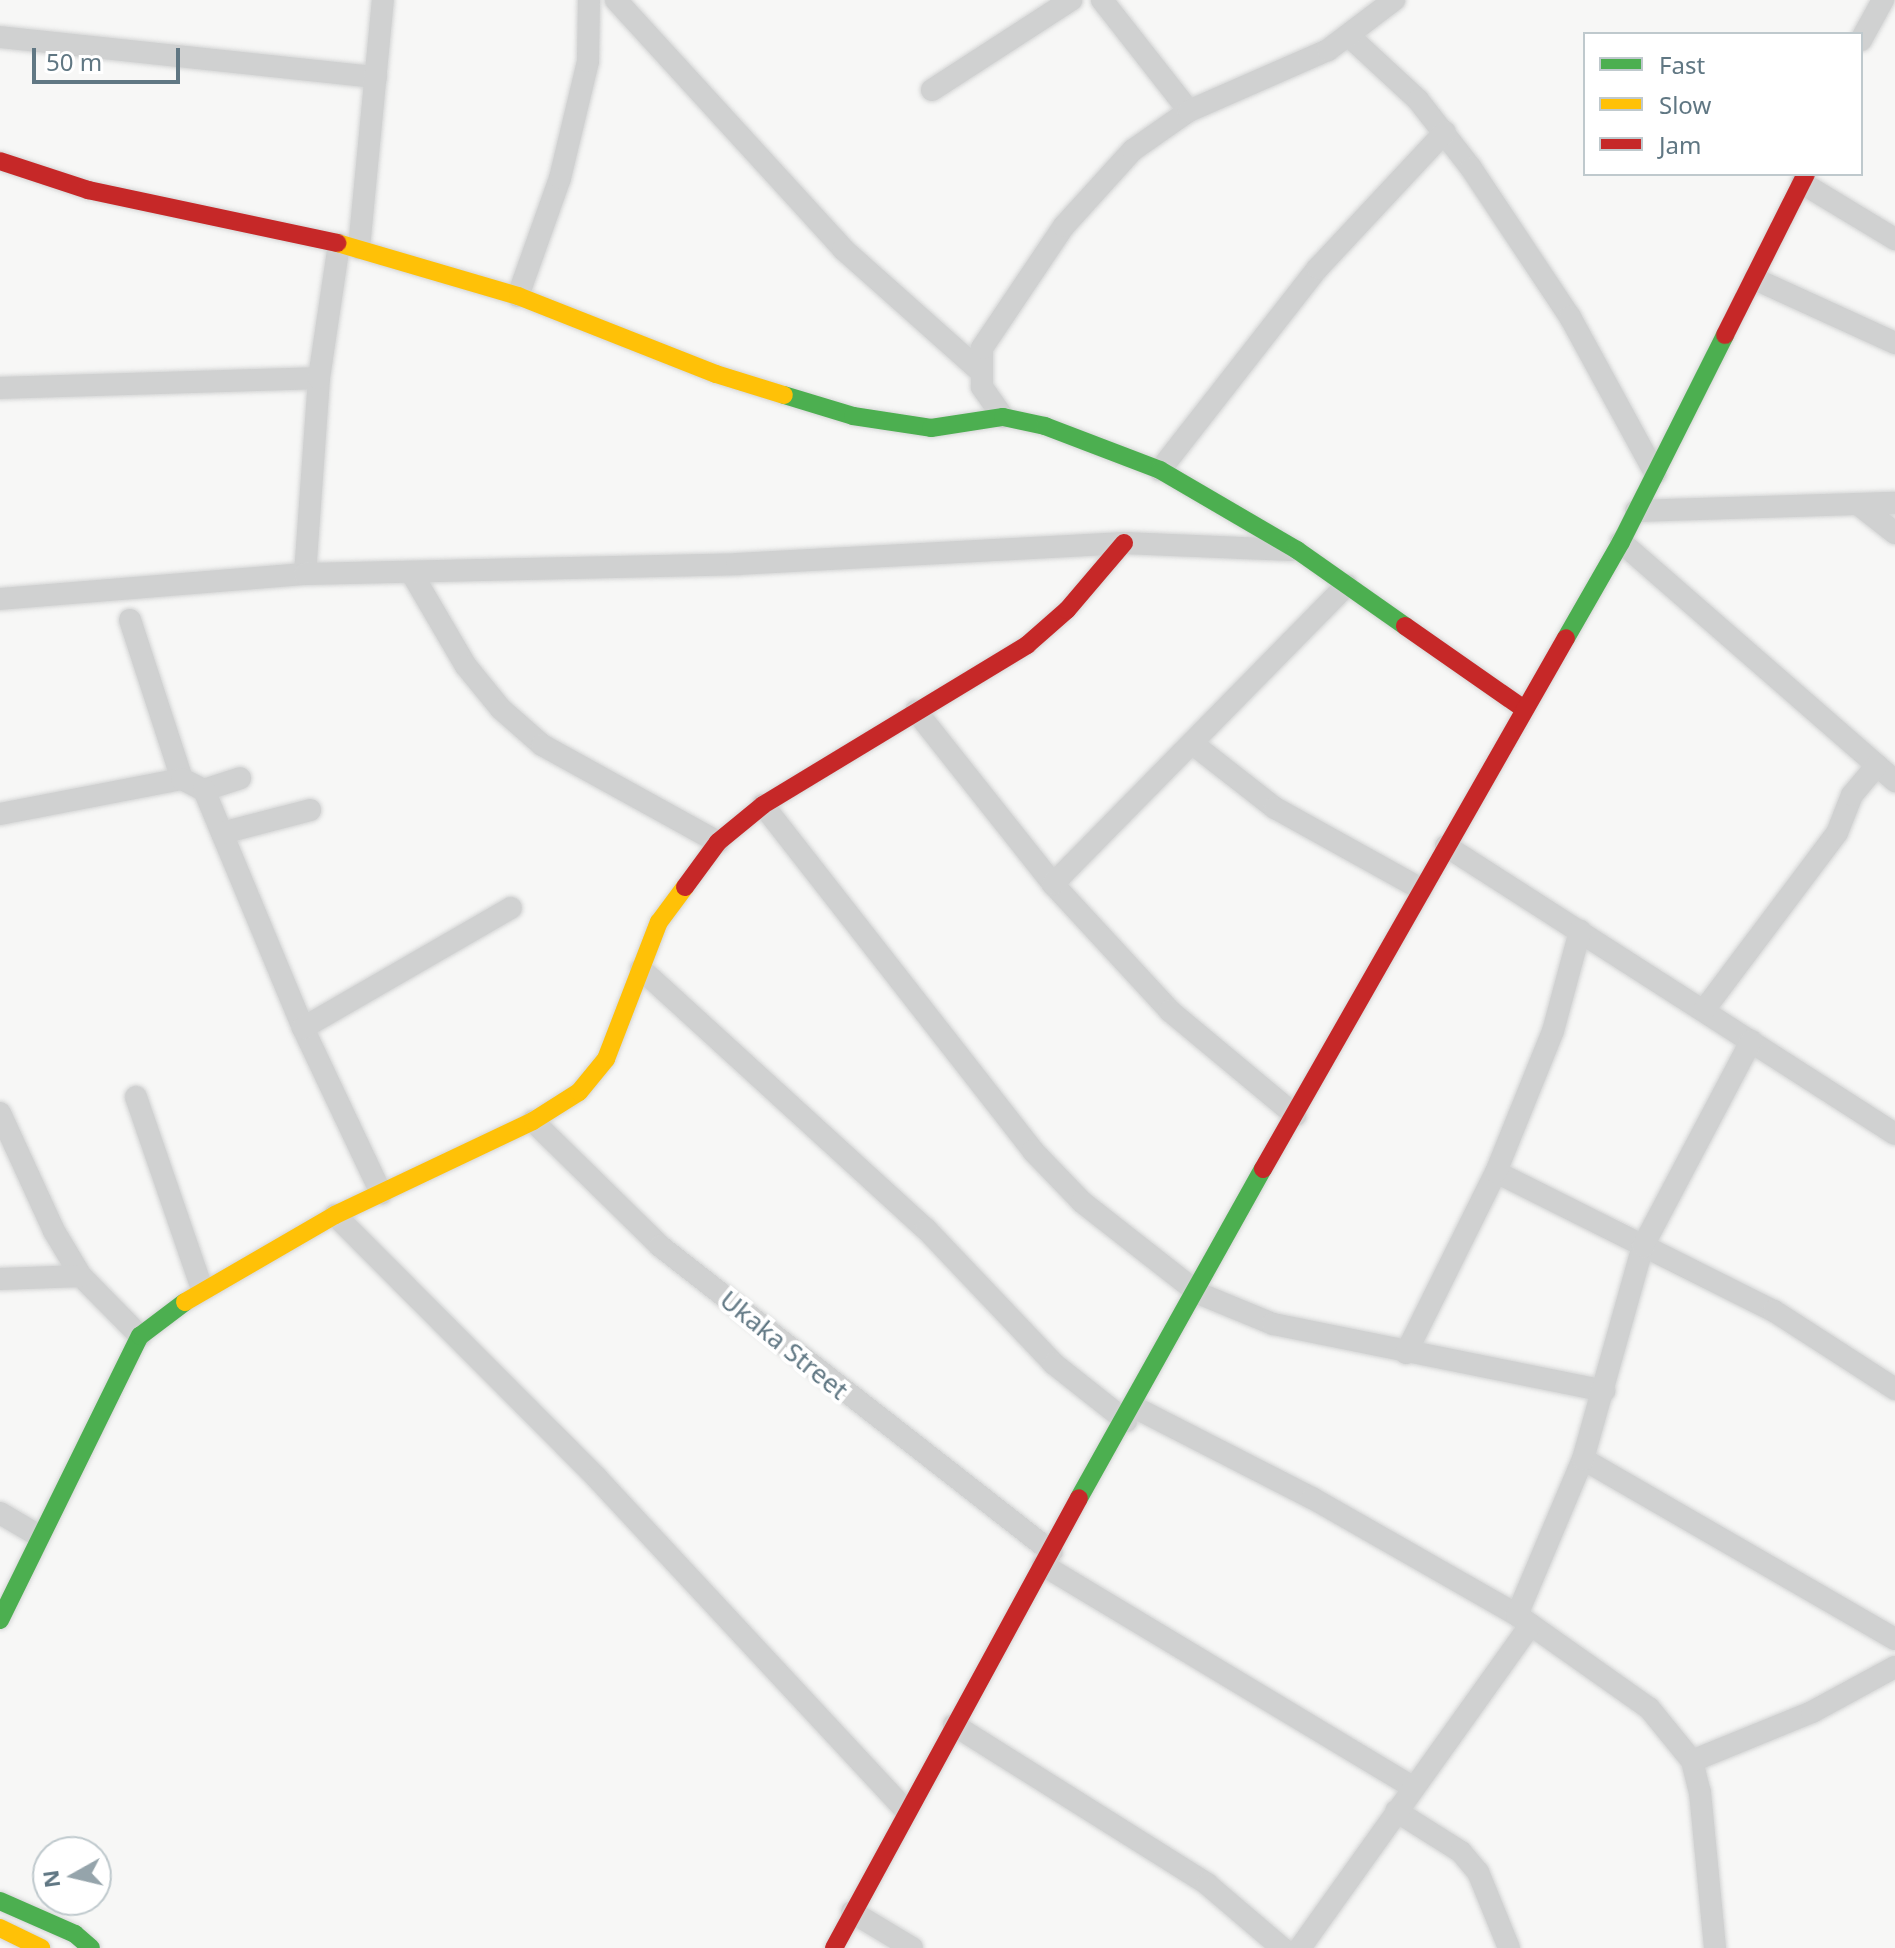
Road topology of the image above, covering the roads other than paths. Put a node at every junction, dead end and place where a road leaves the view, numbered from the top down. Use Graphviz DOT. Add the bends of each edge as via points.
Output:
graph roads {
  1 [pos="383,0"];
  2 [pos="589,0"];
  3 [pos="616,0"];
  4 [pos="1071,0"];
  5 [pos="1102,0"];
  6 [pos="1394,0"];
  7 [pos="1883,0"];
  8 [pos="1863,36"];
  9 [pos="0,37"];
  10 [pos="1350,37"];
  11 [pos="376,77"];
  12 [pos="932,90"];
  13 [pos="1189,111"];
  14 [pos="1445,132"];
  15 [pos="0,161"];
  16 [pos="1804,179"];
  17 [pos="1895,239"];
  18 [pos="349,246"];
  19 [pos="1755,279"];
  20 [pos="518,296"];
  21 [pos="1895,343"];
  22 [pos="979,370"];
  23 [pos="319,378"];
  24 [pos="0,388"];
  25 [pos="1003,417"];
  26 [pos="1160,470"];
  27 [pos="1655,473"];
  28 [pos="1895,503"];
  29 [pos="1858,504"];
  30 [pos="1636,511"];
  31 [pos="1895,533"];
  32 [pos="1621,542"];
  33 [pos="1124,543"];
  34 [pos="1297,550"];
  35 [pos="411,572"];
  36 [pos="305,574"];
  37 [pos="1347,585"];
  38 [pos="0,599"];
  39 [pos="130,620"];
  40 [pos="1524,709"];
  41 [pos="916,711"];
  42 [pos="1193,744"];
  43 [pos="1877,765"];
  44 [pos="240,778"];
  45 [pos="182,779"];
  46 [pos="1895,781"];
  47 [pos="204,790"];
  48 [pos="763,805"];
  49 [pos="310,810"];
  50 [pos="0,814"];
  51 [pos="222,833"];
  52 [pos="718,842"];
  53 [pos="1446,846"];
  54 [pos="1053,884"];
  55 [pos="1421,889"];
  56 [pos="511,908"];
  57 [pos="1580,931"];
  58 [pos="641,969"];
  59 [pos="1704,1010"];
  60 [pos="303,1028"];
  61 [pos="1751,1041"];
  62 [pos="136,1097"];
  63 [pos="0,1113"];
  64 [pos="1295,1115"];
  65 [pos="533,1121"];
  66 [pos="1895,1134"];
  67 [pos="1496,1172"];
  68 [pos="381,1193"];
  69 [pos="335,1215"];
  70 [pos="1643,1246"];
  71 [pos="81,1276"];
  72 [pos="0,1279"];
  73 [pos="202,1289"];
  74 [pos="1198,1293"];
  75 [pos="140,1336"];
  76 [pos="1406,1353"];
  77 [pos="1895,1389"];
  78 [pos="1604,1391"];
  79 [pos="1130,1414"];
  80 [pos="1583,1459"];
  81 [pos="0,1513"];
  82 [pos="39,1536"];
  83 [pos="1047,1558"];
  84 [pos="0,1620"];
  85 [pos="1524,1620"];
  86 [pos="1895,1639"];
  87 [pos="1895,1667"];
  88 [pos="954,1725"];
  89 [pos="1692,1761"];
  90 [pos="1412,1787"];
  91 [pos="905,1810"];
  92 [pos="1396,1811"];
  93 [pos="0,1901"];
  94 [pos="852,1912"];
  95 [pos="0,1928"];
  96 [pos="41,1948"];
  97 [pos="91,1948"];
  98 [pos="834,1948"];
  99 [pos="912,1948"];
  100 [pos="1282,1948"];
  101 [pos="1300,1948"];
  102 [pos="1509,1948"];
  103 [pos="1715,1948"];
  1 -- 11 [label="street"];
  2 -- 20 [label="street" via="588,61 560,178"];
  3 -- 22 [label="street" via="843,249"];
  4 -- 12 [label="street"];
  5 -- 13 [label="street"];
  6 -- 10 [label="street"];
  7 -- 8 [label="street"];
  9 -- 11 [label="street"];
  10 -- 13 [label="street"];
  10 -- 14 [label="street"];
  11 -- 18 [label="street"];
  13 -- 22 [label="street" via="1133,150 1064,226 982,348"];
  14 -- 26 [label="street" via="1318,268"];
  14 -- 27 [label="street" via="1570,317"];
  15 -- 18 [label="street" via="88,190"];
  16 -- 17 [label="street"];
  16 -- 19 [label="street"];
  18 -- 20 [label="street"];
  18 -- 23 [label="street"];
  19 -- 21 [label="street"];
  19 -- 27 [label="street"];
  20 -- 25 [label="street" via="716,374 853,416 931,428"];
  22 -- 25 [label="street" via="982,387"];
  23 -- 24 [label="street"];
  23 -- 36 [label="street"];
  25 -- 26 [label="street" via="1033,422"];
  26 -- 34 [label="street"];
  27 -- 30 [label="street"];
  28 -- 29 [label="street"];
  29 -- 30 [label="street"];
  29 -- 31 [label="street"];
  30 -- 32 [label="street"];
  32 -- 40 [label="street"];
  32 -- 43 [label="street"];
  33 -- 34 [label="street"];
  33 -- 35 [label="street" via="737,564"];
  33 -- 41 [label="street" via="1067,610 1027,645"];
  34 -- 37 [label="street"];
  35 -- 36 [label="street"];
  35 -- 52 [label="street" via="466,666 511,718 542,745"];
  36 -- 38 [label="street"];
  37 -- 40 [label="street"];
  37 -- 42 [label="street"];
  39 -- 45 [label="street"];
  40 -- 53 [label="street"];
  41 -- 48 [label="street"];
  41 -- 54 [label="street"];
  42 -- 54 [label="street"];
  42 -- 55 [label="street" via="1275,808"];
  43 -- 46 [label="street"];
  43 -- 59 [label="street" via="1852,795 1837,833"];
  44 -- 47 [label="street"];
  45 -- 47 [label="street"];
  45 -- 50 [label="street"];
  47 -- 51 [label="street"];
  48 -- 52 [label="street"];
  48 -- 74 [label="street" via="1033,1151 1082,1202"];
  49 -- 51 [label="street"];
  51 -- 60 [label="street"];
  52 -- 58 [label="street" via="659,922"];
  53 -- 55 [label="street"];
  53 -- 57 [label="street"];
  54 -- 64 [label="street" via="1170,1011"];
  55 -- 64 [label="street"];
  56 -- 60 [label="street"];
  57 -- 59 [label="street"];
  57 -- 67 [label="street" via="1553,1031"];
  58 -- 65 [label="street" via="593,1077"];
  58 -- 79 [label="street" via="926,1229 1054,1364"];
  59 -- 61 [label="street"];
  60 -- 68 [label="street"];
  61 -- 66 [label="street"];
  61 -- 70 [label="street"];
  62 -- 73 [label="street"];
  63 -- 71 [label="street" via="54,1231"];
  64 -- 74 [label="street"];
  65 -- 68 [label="street"];
  65 -- 83 [label="street, Ukaka Street" via="660,1246"];
  67 -- 70 [label="street"];
  67 -- 76 [label="street"];
  68 -- 69 [label="street"];
  69 -- 73 [label="street"];
  69 -- 91 [label="street" via="597,1478"];
  70 -- 77 [label="street" via="1774,1311"];
  70 -- 78 [label="street"];
  71 -- 72 [label="street"];
  71 -- 75 [label="street"];
  73 -- 75 [label="street"];
  74 -- 76 [label="street" via="1273,1324"];
  74 -- 79 [label="street"];
  75 -- 82 [label="street"];
  76 -- 78 [label="street"];
  78 -- 80 [label="street"];
  79 -- 83 [label="street"];
  79 -- 85 [label="street" via="1312,1498"];
  80 -- 85 [label="street"];
  80 -- 86 [label="street"];
  81 -- 82 [label="street"];
  82 -- 84 [label="street"];
  83 -- 88 [label="street"];
  83 -- 90 [label="street, Ukaka Street" via="1235,1685"];
  85 -- 89 [label="street" via="1649,1708"];
  85 -- 90 [label="street"];
  87 -- 89 [label="street" via="1812,1712"];
  88 -- 91 [label="street"];
  88 -- 100 [label="street" via="1207,1884"];
  89 -- 103 [label="street" via="1700,1792"];
  90 -- 92 [label="street"];
  91 -- 94 [label="street"];
  92 -- 101 [label="street"];
  92 -- 102 [label="street" via="1461,1852 1478,1872"];
  93 -- 97 [label="street" via="75,1934"];
  94 -- 98 [label="street"];
  94 -- 99 [label="street"];
  95 -- 96 [label="street"];
}
